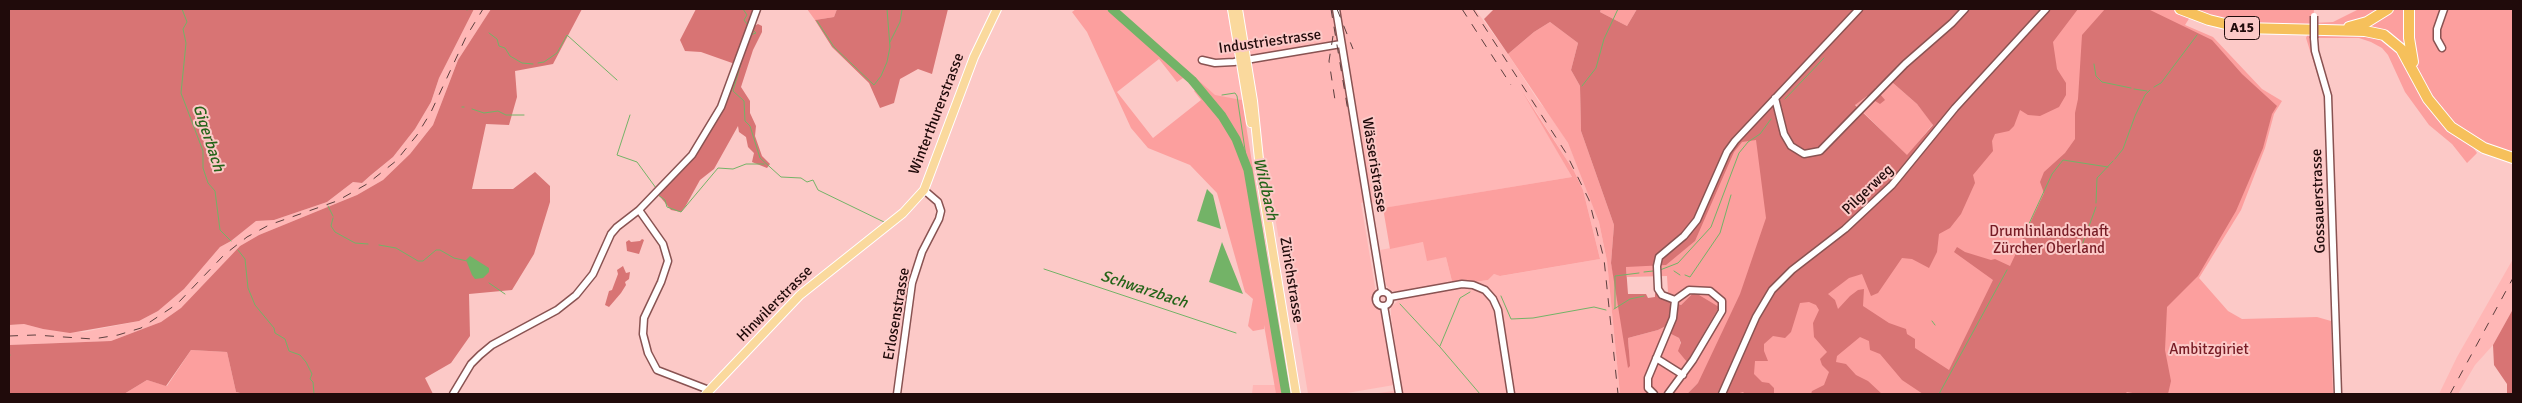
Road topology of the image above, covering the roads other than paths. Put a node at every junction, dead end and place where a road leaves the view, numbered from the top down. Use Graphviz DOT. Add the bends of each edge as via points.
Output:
graph roads {
  1 [pos="758,9"];
  2 [pos="997,9"];
  3 [pos="1232,9"];
  4 [pos="1238,9"];
  5 [pos="1336,9"];
  6 [pos="1859,9"];
  7 [pos="1965,9"];
  8 [pos="2046,9"];
  9 [pos="2180,9"];
  10 [pos="2388,9"];
  11 [pos="2409,9"];
  12 [pos="2444,9"];
  13 [pos="2314,12"];
  14 [pos="2333,30"];
  15 [pos="1341,44"];
  16 [pos="2442,48"];
  17 [pos="1202,60"];
  18 [pos="1243,61"];
  19 [pos="2422,88"];
  20 [pos="1776,98"];
  21 [pos="2513,158"];
  22 [pos="924,190"];
  23 [pos="639,210"];
  24 [pos="869,240"];
  25 [pos="1382,291"];
  26 [pos="1390,297"];
  27 [pos="1675,300"];
  28 [pos="1384,306"];
  29 [pos="1656,358"];
  30 [pos="1683,375"];
  31 [pos="708,392"];
  32 [pos="453,394"];
  33 [pos="897,394"];
  34 [pos="1296,394"];
  35 [pos="1399,394"];
  36 [pos="1512,394"];
  37 [pos="1654,394"];
  38 [pos="1668,394"];
  39 [pos="1722,394"];
  40 [pos="2338,394"];
  1 -- 23 [label="street" via="721,107 692,155"];
  2 -- 22 [label="main road, Winterthurerstrasse" via="974,57"];
  3 -- 18 [label="main road, Zürichstrasse"];
  4 -- 18 [label="main road, Zürichstrasse"];
  5 -- 15 [label="street, Wässeristrasse"];
  6 -- 20 [label="street"];
  7 -- 20 [label="street" via="1905,64 1820,151 1804,154 1791,146 1784,134"];
  8 -- 39 [label="street, Pilgerweg" via="1955,108 1892,185 1772,290 1756,317"];
  9 -- 14 [label="highway, A15" via="2242,28"];
  10 -- 14 [label="highway, A15" via="2363,23"];
  11 -- 19 [label="highway, A15" via="2410,48"];
  12 -- 16 [label="street" via="2437,28 2437,40"];
  13 -- 40 [label="street, Gossauerstrasse, bridge" via="2315,51 2328,96"];
  14 -- 19 [label="highway, A15" via="2384,35 2401,49"];
  15 -- 18 [label="street, Industriestrasse"];
  15 -- 25 [label="street, Wässeristrasse"];
  17 -- 18 [label="street, Industriestrasse" via="1215,63"];
  18 -- 34 [label="main road, Zürichstrasse" via="1253,101 1255,139"];
  19 -- 21 [label="highway, A15" via="2442,117 2462,136"];
  20 -- 27 [label="street" via="1730,148 1694,224 1658,258 1659,290"];
  22 -- 24 [label="main road, Winterthurerstrasse" via="903,213"];
  22 -- 33 [label="street, Erlosenstrasse" via="938,202 941,210 912,284"];
  23 -- 31 [label="street" via="661,241 668,261 644,318 643,334 648,353 657,370"];
  23 -- 32 [label="street" via="611,234 593,274 576,295 557,310 480,355"];
  24 -- 31 [label="main road, Hinwilerstrasse" via="800,295"];
  25 -- 26 [label="street"];
  25 -- 28 [label="street" via="1376,300"];
  26 -- 28 [label="street" via="1390,302"];
  26 -- 36 [label="street" via="1462,284 1484,290 1498,310"];
  27 -- 29 [label="street" via="1673,318"];
  27 -- 30 [label="street" via="1687,290 1701,289 1717,295 1723,306"];
  28 -- 35 [label="street"];
  29 -- 30 [label="street"];
  29 -- 37 [label="street" via="1647,381"];
  30 -- 38 [label="street"];
}
